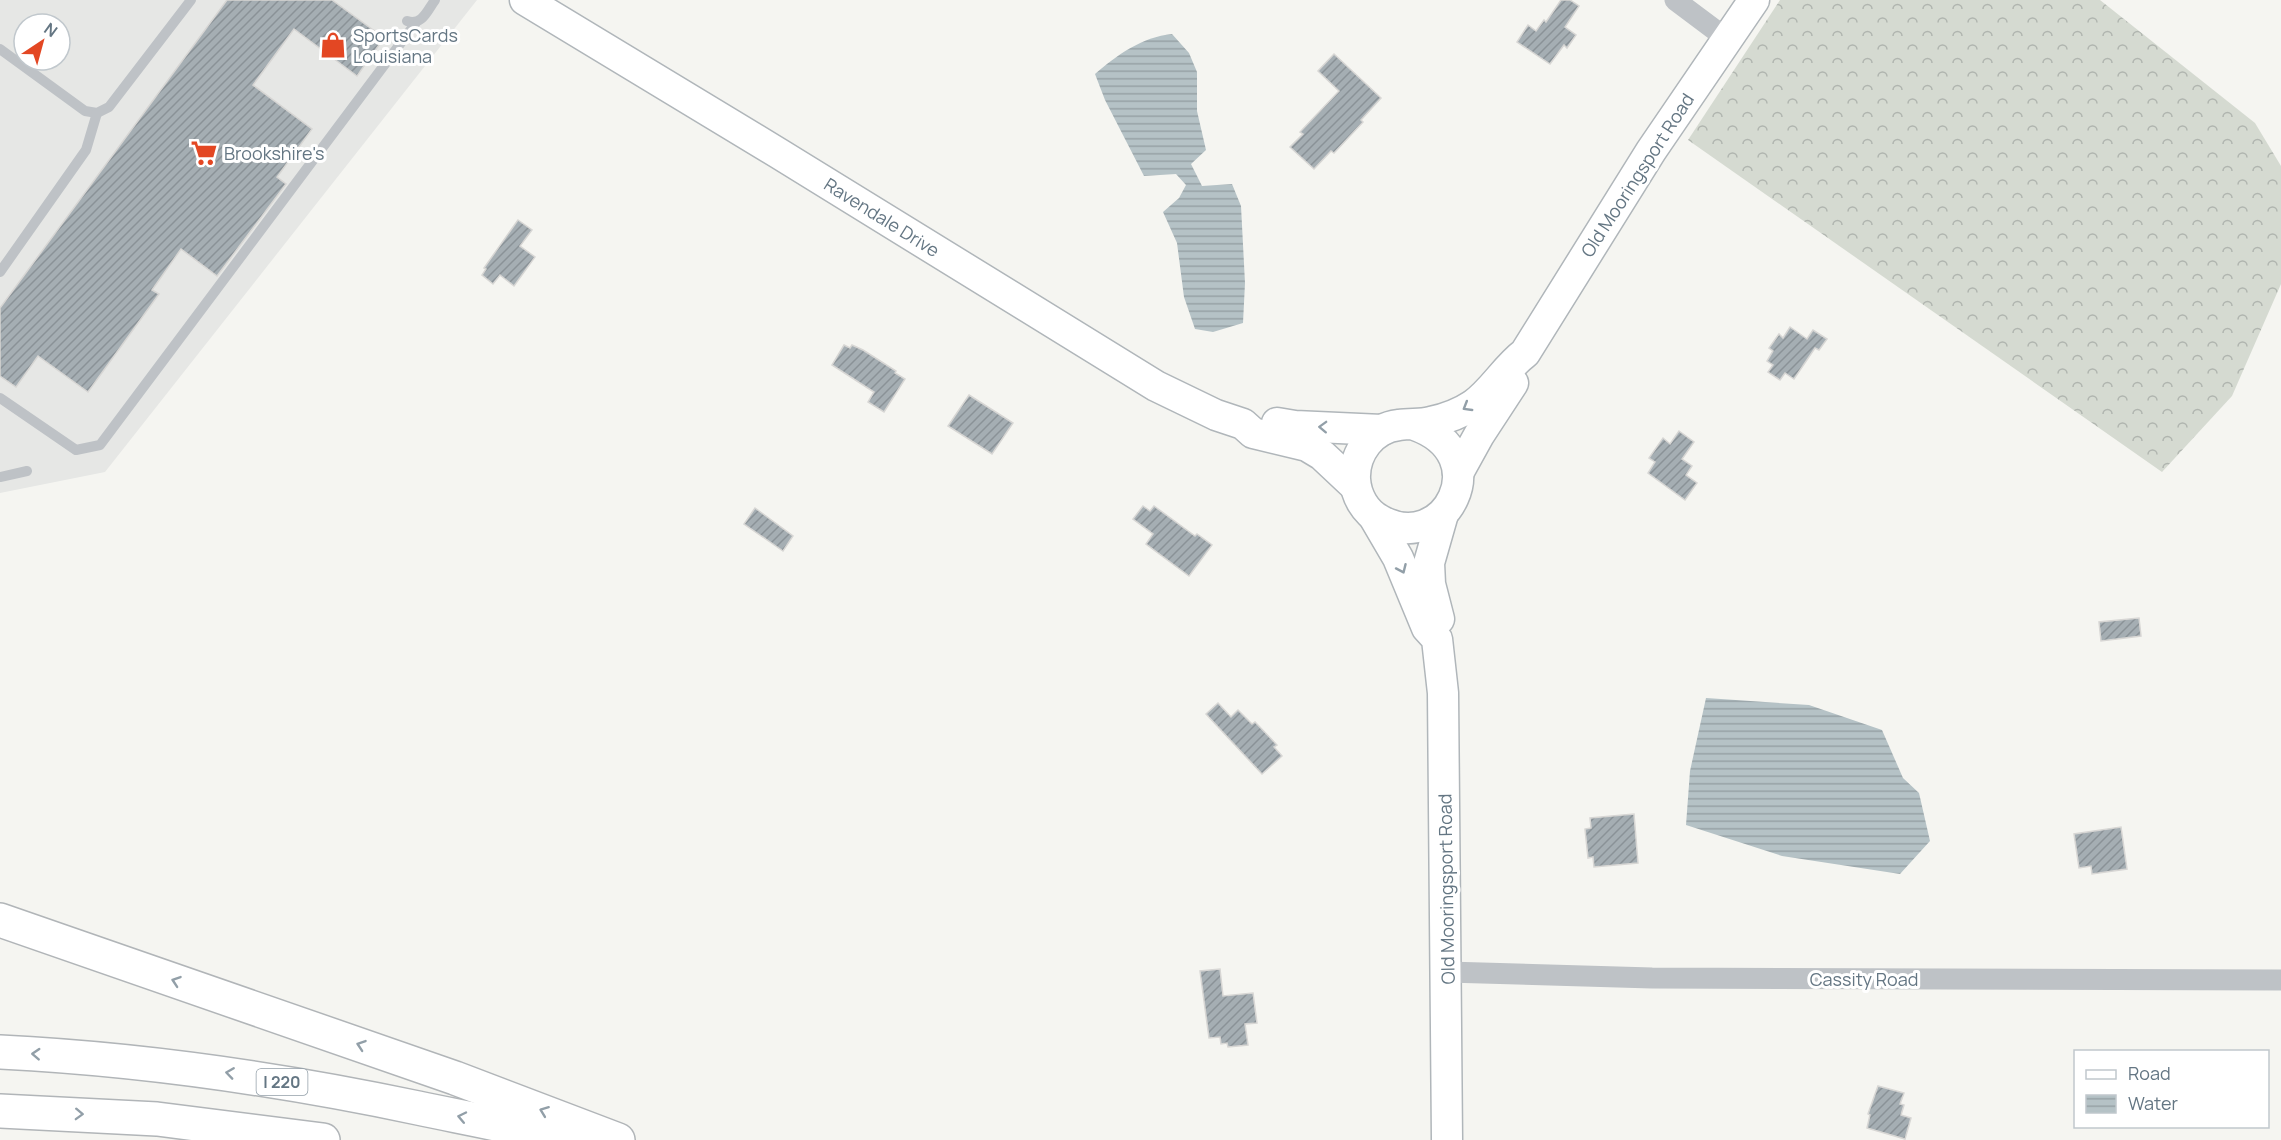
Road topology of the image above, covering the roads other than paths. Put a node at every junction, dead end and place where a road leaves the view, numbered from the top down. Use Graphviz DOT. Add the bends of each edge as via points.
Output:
graph roads {
  1 [pos="191,0"];
  2 [pos="435,0"];
  3 [pos="525,0"];
  4 [pos="1674,0"];
  5 [pos="1754,0"];
  6 [pos="1727,39"];
  7 [pos="0,49"];
  8 [pos="98,113"];
  9 [pos="0,272"];
  10 [pos="1525,354"];
  11 [pos="0,398"];
  12 [pos="1243,424"];
  13 [pos="1415,425"];
  14 [pos="1382,430"];
  15 [pos="27,471"];
  16 [pos="1458,473"];
  17 [pos="0,477"];
  18 [pos="1355,486"];
  19 [pos="1443,514"];
  20 [pos="1374,517"];
  21 [pos="1437,639"];
  22 [pos="0,920"];
  23 [pos="1447,972"];
  24 [pos="2281,980"];
  25 [pos="0,1052"];
  26 [pos="0,1111"];
  27 [pos="323,1140"];
  28 [pos="560,1140"];
  29 [pos="618,1140"];
  30 [pos="1447,1140"];
  1 -- 8 [label="lane" via="109,107"];
  2 -- 11 [label="lane" via="420,21 411,22 100,445 76,450"];
  3 -- 12 [label="main road, Ravendale Drive" via="1156,386 1216,416"];
  4 -- 6 [label="street"];
  5 -- 6 [label="main road, Old Mooringsport Road"];
  6 -- 10 [label="main road, Old Mooringsport Road" via="1645,160"];
  7 -- 8 [label="lane" via="85,111"];
  8 -- 9 [label="lane" via="86,150"];
  10 -- 13 [label="main road, Old Mooringsport Road, one-way" via="1474,404"];
  10 -- 16 [label="main road, Old Mooringsport Road" via="1524,366"];
  14 -- 12 [label="main road, Ravendale Drive, one-way" via="1295,426 1254,418"];
  12 -- 18 [label="main road, Ravendale Drive" via="1253,433 1307,446"];
  13 -- 14 [label="main road, Old Mooringsport Road"];
  13 -- 16 [label="main road" via="1445,441"];
  14 -- 18 [label="main road" via="1359,454"];
  15 -- 17 [label="lane"];
  16 -- 19 [label="main road, Old Mooringsport Road" via="1455,495"];
  18 -- 20 [label="main road, Old Mooringsport Road"];
  19 -- 20 [label="main road" via="1409,528 1387,525"];
  19 -- 21 [label="main road, Old Mooringsport Road" via="1429,563 1441,630"];
  20 -- 21 [label="main road, Old Mooringsport Road, one-way" via="1398,558 1427,628"];
  21 -- 23 [label="main road, Old Mooringsport Road" via="1443,693"];
  29 -- 22 [label="highway, one-way" via="455,1078"];
  23 -- 24 [label="street, Cassity Road" via="1652,978"];
  23 -- 30 [label="main road, Old Mooringsport Road"];
  28 -- 25 [label="highway, I 220, one-way" via="346,1092 251,1076 156,1063"];
  26 -- 27 [label="highway, one-way" via="157,1119"];
}
